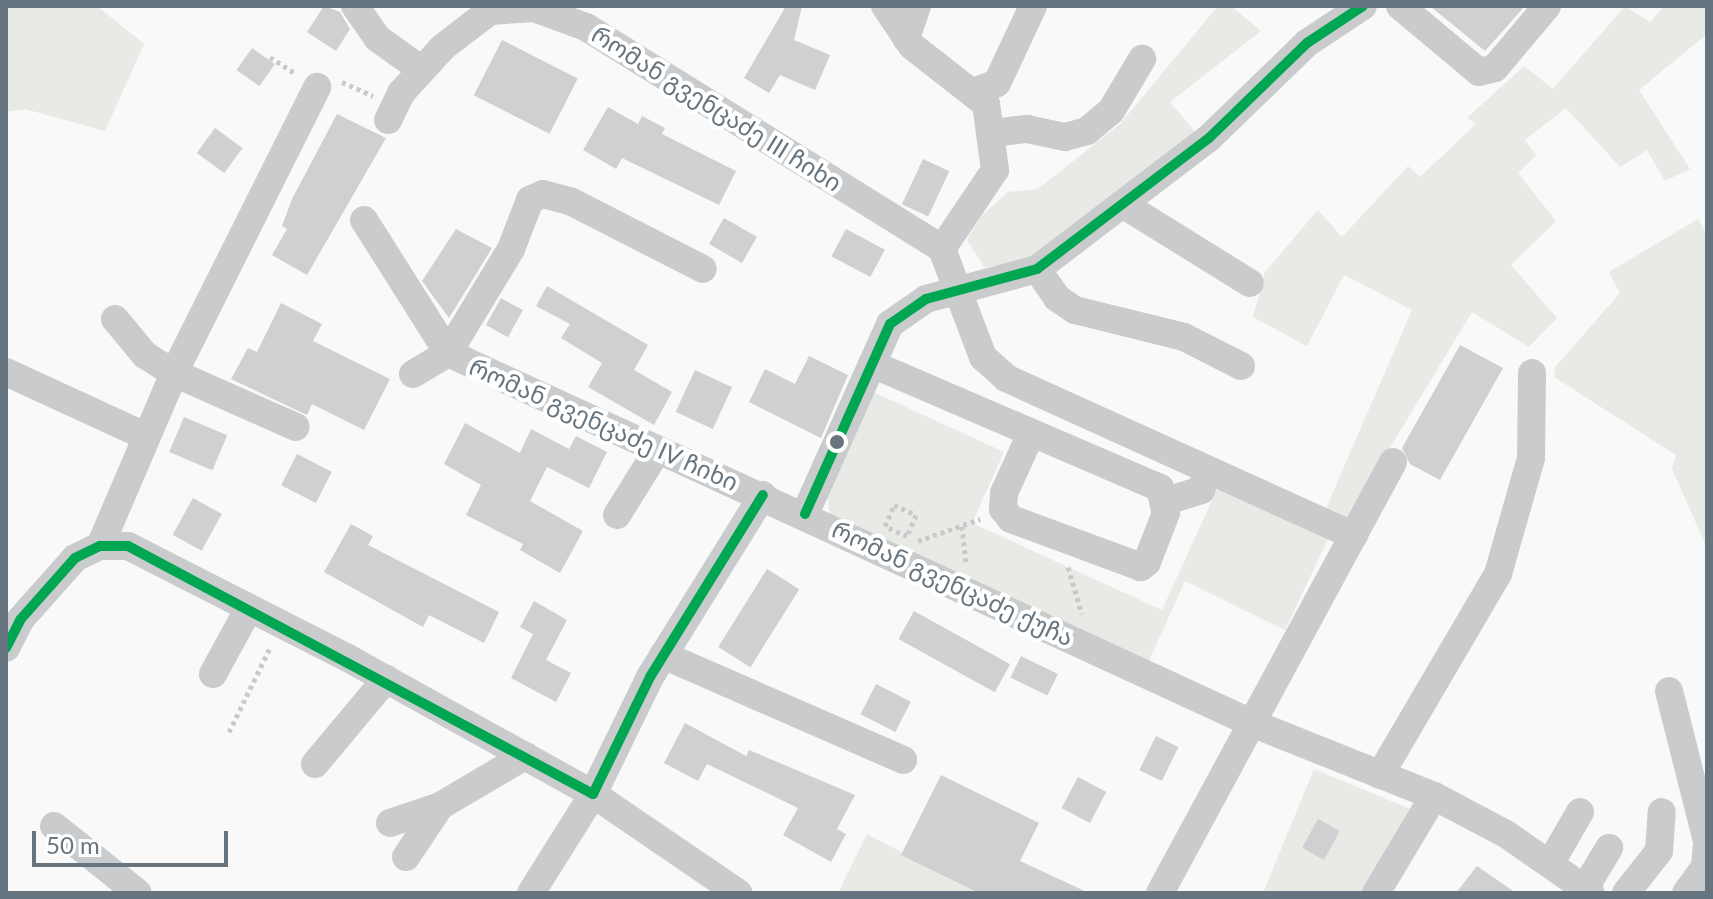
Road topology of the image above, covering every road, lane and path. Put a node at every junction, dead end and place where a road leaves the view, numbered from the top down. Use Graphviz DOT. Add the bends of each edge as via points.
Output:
graph roads {
  1 [pos="355,6"];
  2 [pos="885,6"];
  3 [pos="917,6"];
  4 [pos="1033,6"];
  5 [pos="1363,6"];
  6 [pos="1400,6"];
  7 [pos="1547,6"];
  8 [pos="572,14"];
  9 [pos="906,38"];
  10 [pos="1142,59"];
  11 [pos="422,70"];
  12 [pos="317,87"];
  13 [pos="976,91"];
  14 [pos="401,93"];
  15 [pos="388,120"];
  16 [pos="993,133"];
  17 [pos="1124,205"];
  18 [pos="364,220"];
  19 [pos="942,249"];
  20 [pos="703,269"];
  21 [pos="1037,269"];
  22 [pos="1250,283"];
  23 [pos="959,288"];
  24 [pos="115,319"];
  25 [pos="448,353"];
  26 [pos="872,364"];
  27 [pos="1241,366"];
  28 [pos="6,372"];
  29 [pos="174,373"];
  30 [pos="1532,373"];
  31 [pos="413,374"];
  32 [pos="296,427"];
  33 [pos="145,436"];
  34 [pos="1030,436"];
  35 [pos="657,451"];
  36 [pos="1393,462"];
  37 [pos="1208,471"];
  38 [pos="763,495"];
  39 [pos="1166,501"];
  40 [pos="1003,509"];
  41 [pos="805,514"];
  42 [pos="617,515"];
  43 [pos="962,526"];
  44 [pos="1354,536"];
  45 [pos="886,538"];
  46 [pos="1072,542"];
  47 [pos="100,546"];
  48 [pos="970,590"];
  49 [pos="249,608"];
  50 [pos="283,625"];
  51 [pos="6,648"];
  52 [pos="1093,648"];
  53 [pos="663,655"];
  54 [pos="213,674"];
  55 [pos="386,679"];
  56 [pos="1669,691"];
  57 [pos="1254,724"];
  58 [pos="229,732"];
  59 [pos="525,756"];
  60 [pos="903,760"];
  61 [pos="315,764"];
  62 [pos="1380,775"];
  63 [pos="593,794"];
  64 [pos="1434,796"];
  65 [pos="440,806"];
  66 [pos="1580,812"];
  67 [pos="1662,812"];
  68 [pos="390,823"];
  69 [pos="54,826"];
  70 [pos="1707,842"];
  71 [pos="1609,848"];
  72 [pos="406,857"];
  73 [pos="1550,864"];
  74 [pos="1588,891"];
  75 [pos="138,893"];
  76 [pos="531,893"];
  77 [pos="738,893"];
  78 [pos="1160,893"];
  79 [pos="1376,893"];
  80 [pos="1626,893"];
  81 [pos="1686,893"];
  1 -- 11 [label="street" via="377,38"];
  2 -- 9 [label="street"];
  3 -- 9 [label="street"];
  4 -- 13 [label="street" via="997,83"];
  5 -- 17 [label="street, რომან გვენცაძე ქუჩა" via="1307,43 1209,138"];
  6 -- 7 [label="street" via="1479,72 1495,68"];
  8 -- 11 [label="street, რომან გვენცაძე III ჩიხი" via="534,8 490,11"];
  8 -- 19 [label="street, რომან გვენცაძე III ჩიხი"];
  9 -- 13 [label="street"];
  10 -- 16 [label="street" via="1111,111 1087,131 1065,137 1027,129"];
  11 -- 14 [label="street, რომან გვენცაძე III ჩიხი"];
  12 -- 14 [label="path" via="332,78 379,99"];
  12 -- 29 [label="street"];
  13 -- 16 [label="street" via="986,104"];
  14 -- 15 [label="street, რომან გვენცაძე III ჩიხი"];
  16 -- 19 [label="street" via="995,170"];
  17 -- 21 [label="street, რომან გვენცაძე ქუჩა"];
  17 -- 22 [label="street"];
  18 -- 25 [label="street"];
  19 -- 23 [label="street"];
  20 -- 25 [label="street" via="570,201 543,194 530,200 511,249"];
  21 -- 23 [label="street, რომან გვენცაძე ქუჩა"];
  21 -- 27 [label="street" via="1057,298 1075,310 1184,337"];
  23 -- 26 [label="street, რომან გვენცაძე ქუჩა" via="926,299 890,324"];
  23 -- 37 [label="street" via="983,357 1006,378"];
  24 -- 29 [label="street" via="145,355"];
  25 -- 31 [label="street"];
  25 -- 35 [label="street, რომან გვენცაძე IV ჩიხი"];
  26 -- 34 [label="street"];
  26 -- 41 [label="street, რომან გვენცაძე ქუჩა"];
  28 -- 33 [label="street"];
  29 -- 32 [label="street"];
  29 -- 33 [label="street"];
  30 -- 62 [label="street" via="1531,458 1498,574"];
  33 -- 47 [label="street"];
  34 -- 39 [label="street" via="1160,488"];
  34 -- 40 [label="street"];
  35 -- 38 [label="street, რომან გვენცაძე IV ჩიხი"];
  35 -- 42 [label="street"];
  36 -- 44 [label="street"];
  37 -- 39 [label="street" via="1201,490"];
  37 -- 44 [label="street"];
  38 -- 41 [label="street, რომან გვენცაძე IV ჩიხი"];
  38 -- 53 [label="street"];
  39 -- 46 [label="street" via="1141,567"];
  40 -- 43 [label="path"];
  40 -- 46 [label="street" via="1011,519"];
  41 -- 45 [label="street, რომან გვენცაძე ქუჩა"];
  43 -- 45 [label="path"];
  43 -- 48 [label="path"];
  44 -- 57 [label="street"];
  45 -- 45 [label="path" via="907,536 916,515 894,505"];
  45 -- 48 [label="street, რომან გვენცაძე ქუჩა"];
  46 -- 52 [label="path" via="1068,567"];
  47 -- 49 [label="street" via="128,546"];
  47 -- 51 [label="street" via="75,558 54,578"];
  48 -- 52 [label="street, რომან გვენცაძე ქუჩა"];
  49 -- 50 [label="street"];
  49 -- 54 [label="street"];
  50 -- 55 [label="street"];
  50 -- 58 [label="path"];
  52 -- 57 [label="street, რომან გვენცაძე ქუჩა"];
  53 -- 60 [label="street"];
  53 -- 63 [label="street"];
  55 -- 59 [label="street"];
  55 -- 61 [label="street"];
  56 -- 70 [label="street"];
  57 -- 62 [label="street, რომან გვენცაძე ქუჩა"];
  57 -- 78 [label="street"];
  59 -- 63 [label="street"];
  59 -- 65 [label="street"];
  62 -- 64 [label="street, რომან გვენცაძე ქუჩა"];
  63 -- 76 [label="street"];
  63 -- 77 [label="street"];
  64 -- 73 [label="street, რომან გვენცაძე ქუჩა"];
  64 -- 79 [label="street"];
  65 -- 68 [label="street"];
  65 -- 72 [label="street"];
  66 -- 73 [label="street"];
  67 -- 80 [label="street" via="1659,851"];
  69 -- 75 [label="street"];
  70 -- 81 [label="street" via="1705,867"];
  71 -- 74 [label="street"];
  73 -- 74 [label="street, რომან გვენცაძე ქუჩა"];
}
